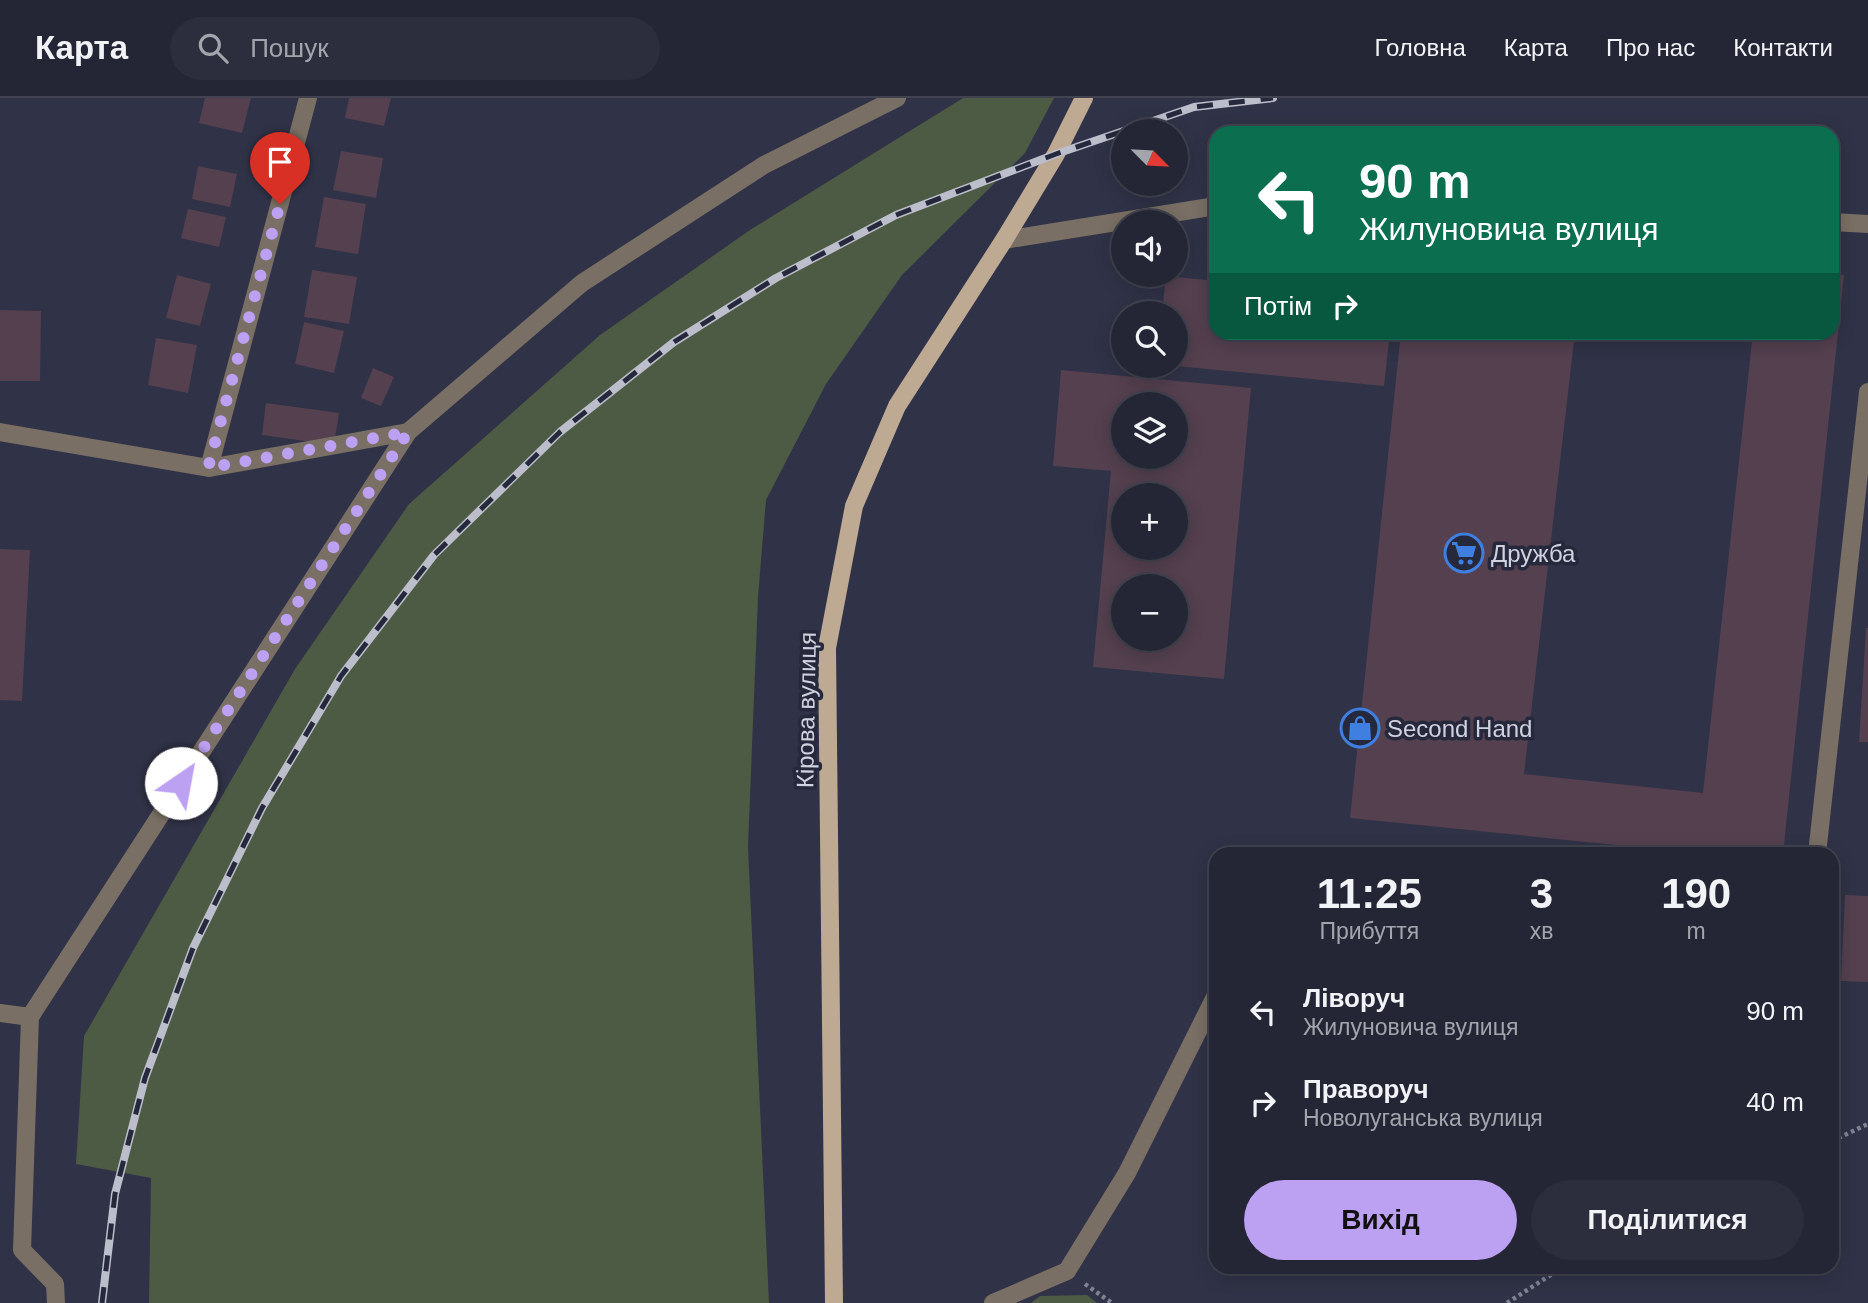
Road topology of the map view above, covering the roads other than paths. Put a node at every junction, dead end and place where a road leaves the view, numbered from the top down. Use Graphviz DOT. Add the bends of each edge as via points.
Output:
graph roads {
  1 [pos="308,98"];
  2 [pos="897,98"];
  3 [pos="1084,98"];
  4 [pos="1209,207"];
  5 [pos="1839,222"];
  6 [pos="1868,224"];
  7 [pos="1004,240"];
  8 [pos="1868,392"];
  9 [pos="0,432"];
  10 [pos="408,432"];
  11 [pos="208,468"];
  12 [pos="1818,847"];
  13 [pos="1209,1009"];
  14 [pos="0,1013"];
  15 [pos="30,1017"];
  16 [pos="55,1303"];
  17 [pos="834,1303"];
  18 [pos="993,1303"];
  1 -- 11 [label="street"];
  2 -- 10 [label="street" via="764,164 582,283"];
  3 -- 7 [label="main road, Кірова вулиця"];
  4 -- 7 [label="street"];
  5 -- 6 [label="street"];
  7 -- 17 [label="main road, Кірова вулиця" via="897,406 870,468 854,506 827,648"];
  8 -- 12 [label="street"];
  9 -- 11 [label="street"];
  10 -- 11 [label="street"];
  10 -- 15 [label="street"];
  13 -- 18 [label="street" via="1127,1173 1067,1271"];
  14 -- 15 [label="street"];
  15 -- 16 [label="street" via="22,1250 55,1284"];
}
